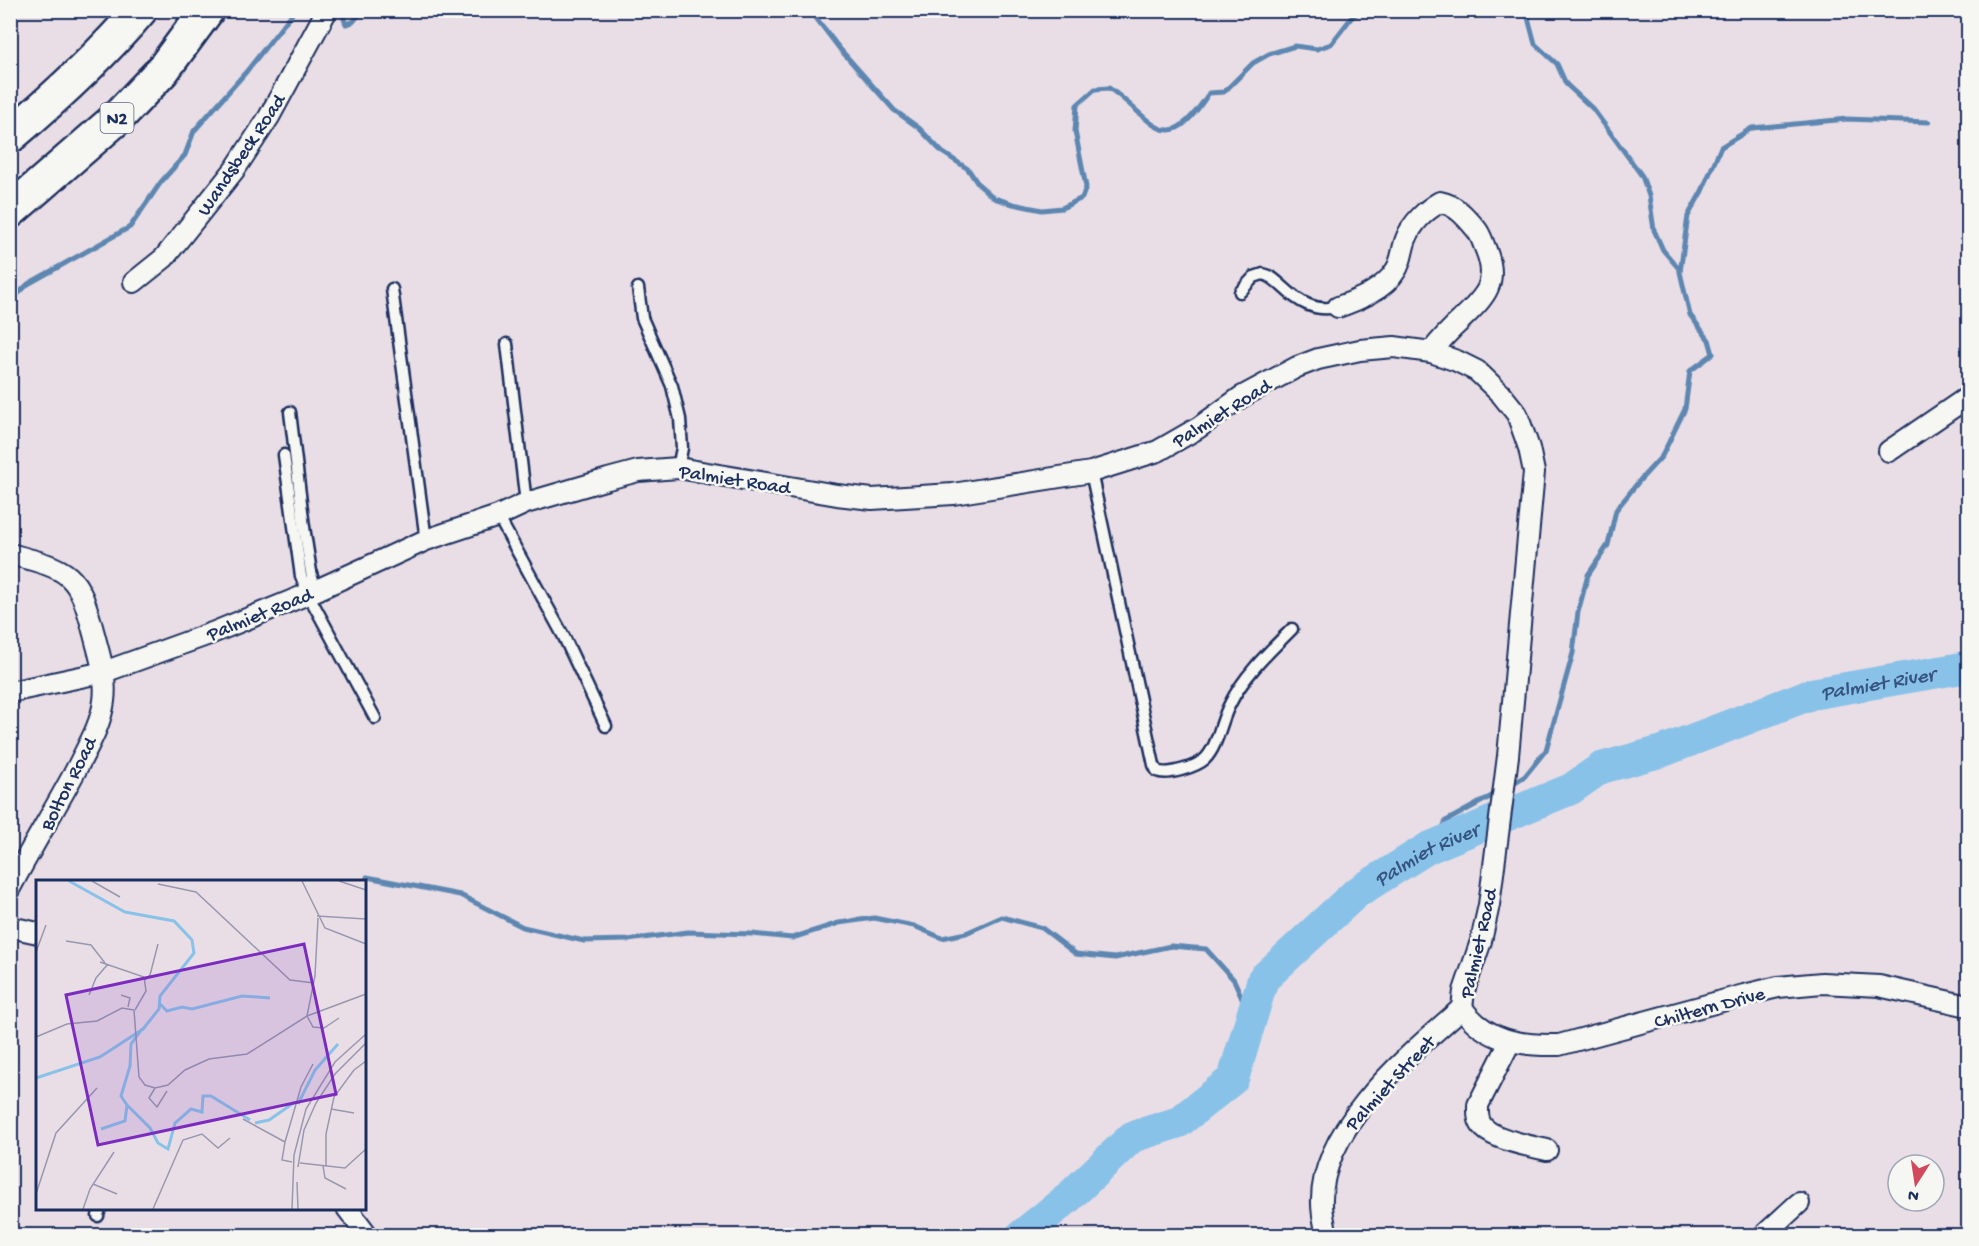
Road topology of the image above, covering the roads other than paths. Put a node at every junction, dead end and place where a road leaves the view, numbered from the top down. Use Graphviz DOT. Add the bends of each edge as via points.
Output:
graph roads {
  1 [pos="140,10"];
  2 [pos="207,10"];
  3 [pos="327,10"];
  4 [pos="10,136"];
  5 [pos="10,211"];
  6 [pos="134,282"];
  7 [pos="638,288"];
  8 [pos="392,289"];
  9 [pos="1240,292"];
  10 [pos="1338,308"];
  11 [pos="507,344"];
  12 [pos="1431,352"];
  13 [pos="1968,397"];
  14 [pos="291,412"];
  15 [pos="1889,451"];
  16 [pos="284,455"];
  17 [pos="678,468"];
  18 [pos="1092,472"];
  19 [pos="526,503"];
  20 [pos="498,516"];
  21 [pos="426,540"];
  22 [pos="10,554"];
  23 [pos="311,593"];
  24 [pos="1292,629"];
  25 [pos="104,672"];
  26 [pos="10,692"];
  27 [pos="375,718"];
  28 [pos="606,726"];
  29 [pos="10,888"];
  30 [pos="10,927"];
  31 [pos="36,933"];
  32 [pos="1968,1006"];
  33 [pos="1462,1008"];
  34 [pos="1510,1042"];
  35 [pos="1547,1150"];
  36 [pos="1799,1203"];
  37 [pos="348,1210"];
  38 [pos="1325,1235"];
  39 [pos="368,1236"];
  40 [pos="1763,1236"];
  1 -- 4 [label="highway" via="117,37"];
  2 -- 5 [label="highway, N2" via="162,71 117,118"];
  3 -- 6 [label="street, Wandsbeck Road" via="269,117 235,169 164,258"];
  7 -- 17 [label="lane" via="642,318 672,386 680,419 682,448"];
  8 -- 21 [label="lane"];
  9 -- 10 [label="lane" via="1254,277 1263,274 1310,307"];
  10 -- 12 [label="street" via="1386,282 1396,271 1416,222 1440,202 1449,204 1480,234 1489,257 1491,284 1476,306"];
  11 -- 19 [label="lane"];
  12 -- 18 [label="street, Palmiet Road" via="1394,347 1318,359 1274,378 1158,451"];
  12 -- 33 [label="street, Palmiet Road" via="1477,371 1501,394 1517,414 1534,472 1508,756 1489,904"];
  13 -- 15 [label="street"];
  14 -- 23 [label="lane"];
  16 -- 23 [label="lane" via="301,576"];
  17 -- 18 [label="street, Palmiet Road" via="872,499 953,494"];
  17 -- 19 [label="street, Palmiet Road" via="638,471"];
  18 -- 24 [label="lane" via="1157,771 1167,774 1205,759 1231,701 1263,658"];
  19 -- 20 [label="street, Palmiet Road"];
  20 -- 21 [label="street, Palmiet Road"];
  20 -- 28 [label="lane" via="564,637"];
  21 -- 23 [label="street, Palmiet Road"];
  22 -- 25 [label="street, Bolton Road" via="57,568 80,589"];
  23 -- 25 [label="street, Palmiet Road"];
  23 -- 27 [label="lane"];
  25 -- 26 [label="street, Palmiet Road"];
  25 -- 29 [label="street, Bolton Road" via="102,714 92,738"];
  30 -- 31 [label="street"];
  32 -- 34 [label="street, Chiltern Drive" via="1879,986 1822,983 1744,994 1559,1045"];
  33 -- 34 [label="street, Chiltern Drive" via="1472,1021"];
  33 -- 38 [label="street, Palmiet Street" via="1365,1102 1338,1138 1327,1169 1322,1203"];
  34 -- 35 [label="street" via="1478,1105 1478,1117 1483,1127 1497,1135"];
  36 -- 40 [label="street"];
  37 -- 39 [label="street"];
}
